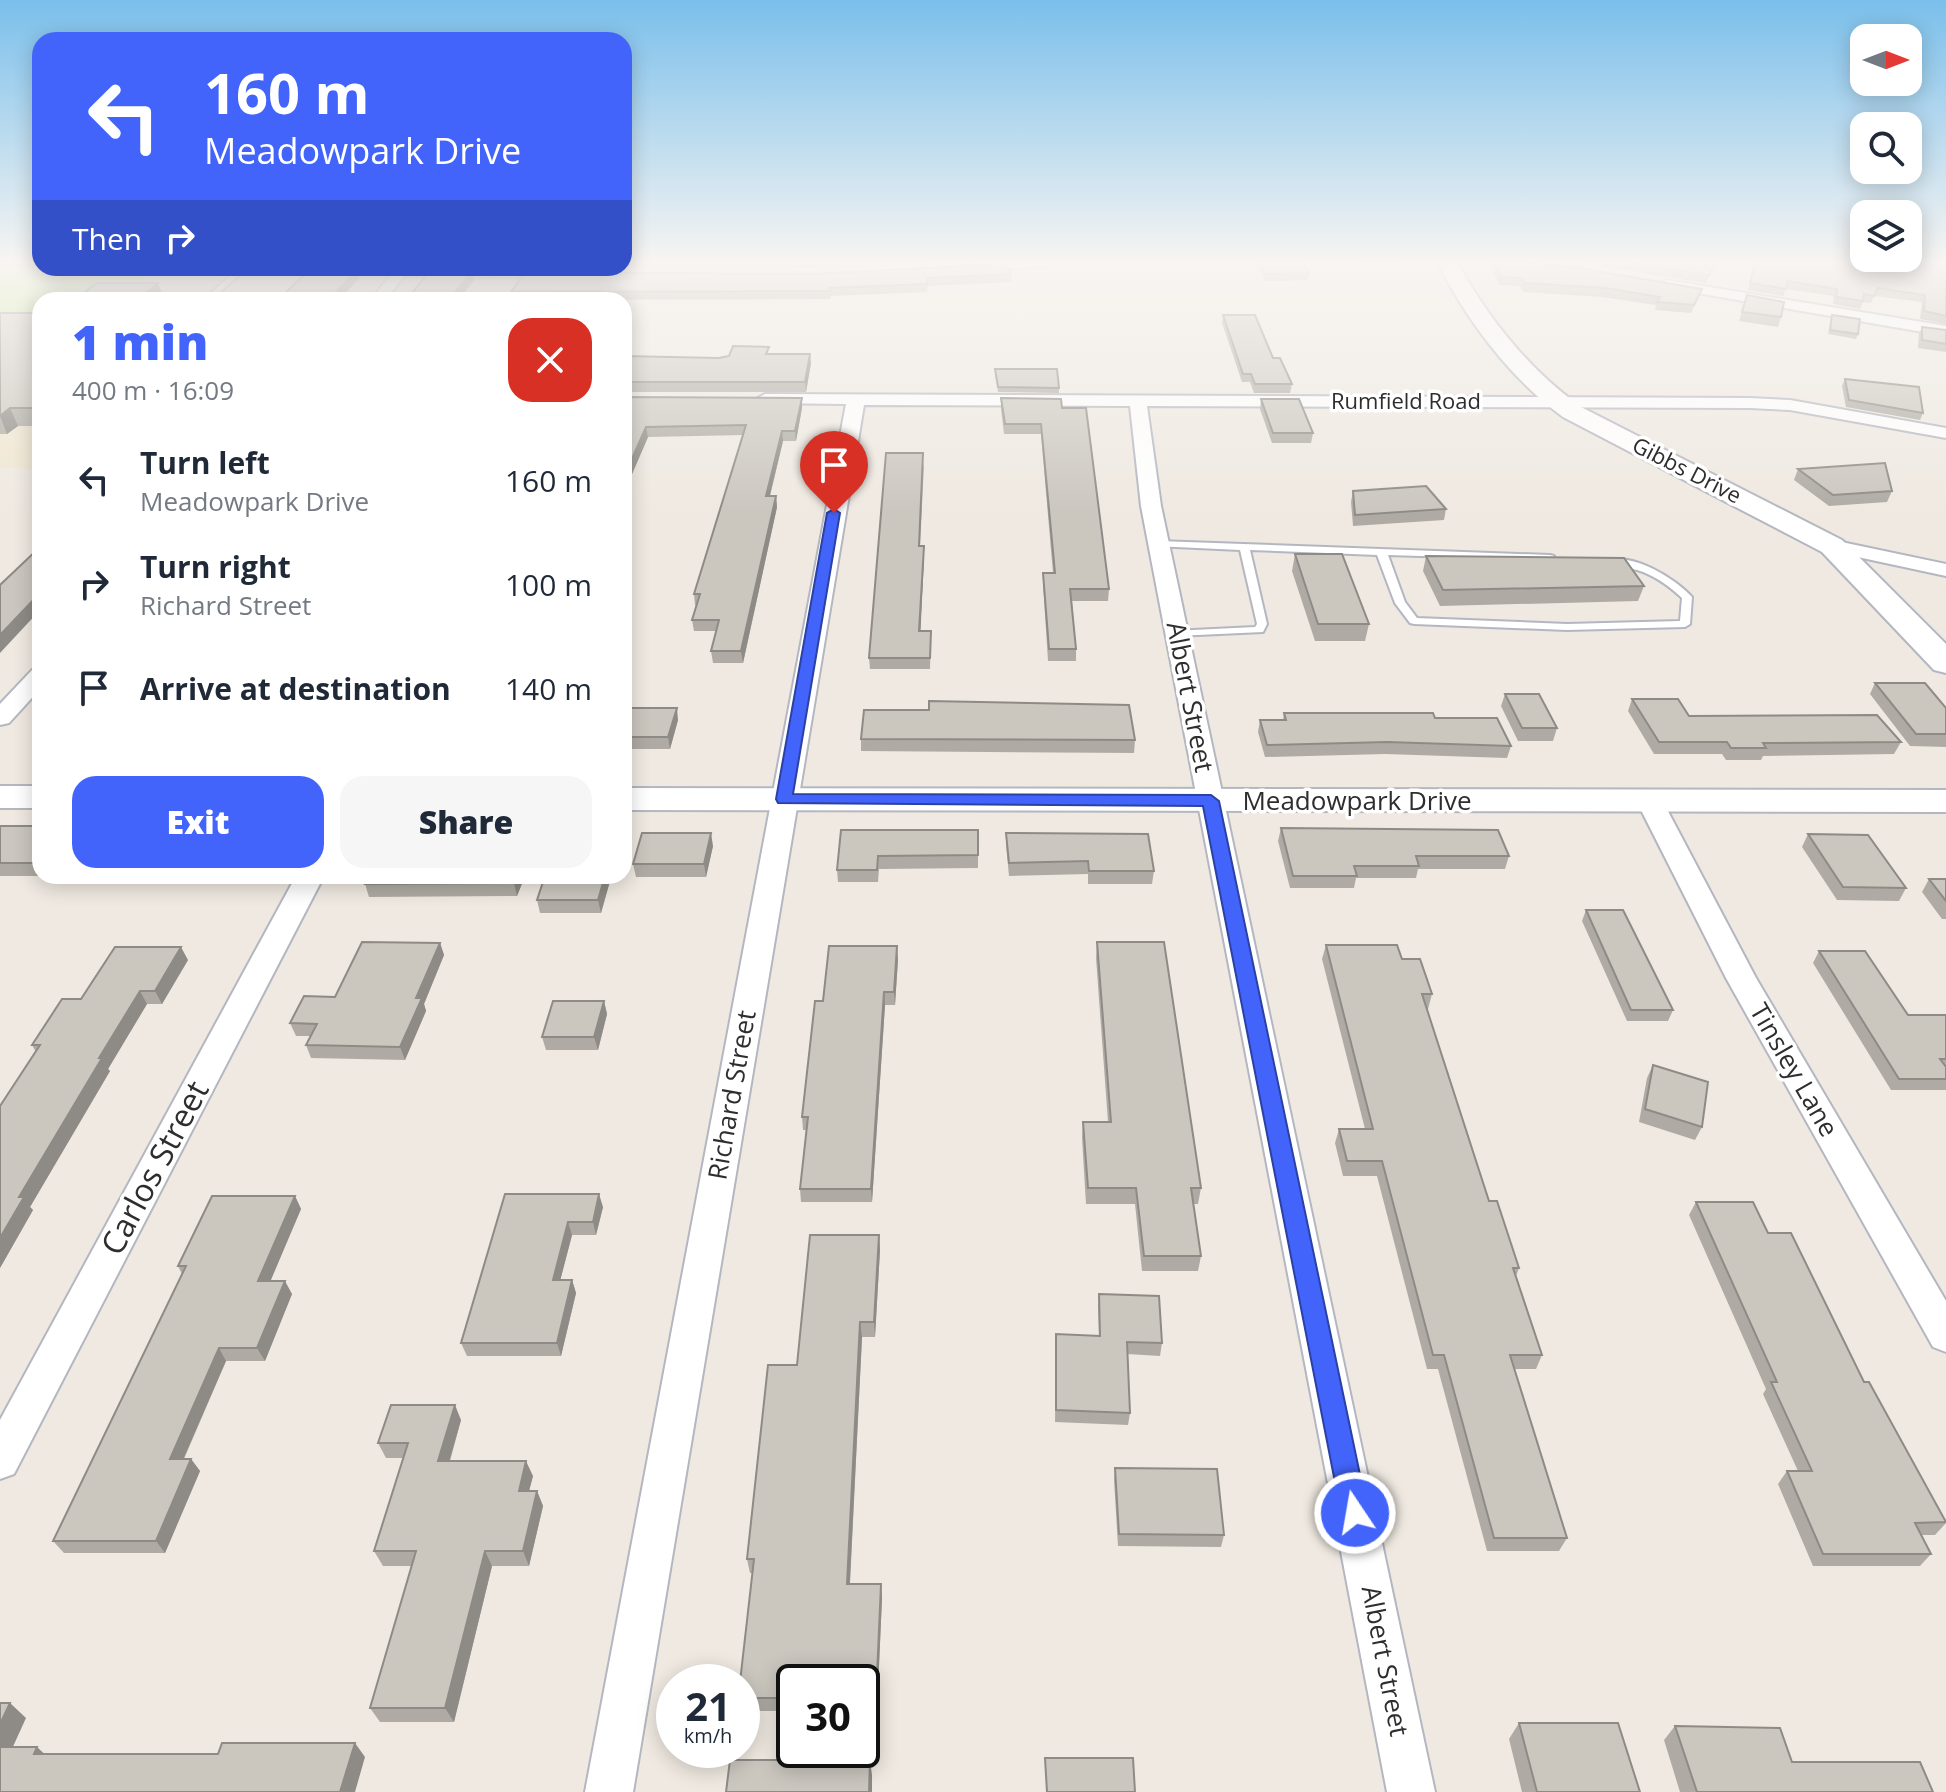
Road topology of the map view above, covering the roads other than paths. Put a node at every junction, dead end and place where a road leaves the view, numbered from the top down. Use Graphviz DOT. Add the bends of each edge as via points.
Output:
graph roads {
  1 [pos="1505,346"];
  2 [pos="748,399"];
  3 [pos="856,399"];
  4 [pos="1138,400"];
  5 [pos="1555,401"];
  6 [pos="1946,433"];
  7 [pos="1158,544"];
  8 [pos="1832,546"];
  9 [pos="1244,547"];
  10 [pos="1381,551"];
  11 [pos="1563,559"];
  12 [pos="1595,561"];
  13 [pos="1946,570"];
  14 [pos="1176,633"];
  15 [pos="1946,663"];
  16 [pos="32,684"];
  17 [pos="0,718"];
  18 [pos="0,797"];
  19 [pos="32,797"];
  20 [pos="632,799"];
  21 [pos="784,799"];
  22 [pos="1649,800"];
  23 [pos="1211,801"];
  24 [pos="1946,801"];
  25 [pos="306,884"];
  26 [pos="1946,1335"];
  27 [pos="0,1460"];
  28 [pos="609,1792"];
  29 [pos="1411,1792"];
  1 -- 5 [label="street, Gibbs Drive" via="1533,384"];
  2 -- 3 [label="street, Rumfield Road"];
  3 -- 4 [label="street, Rumfield Road"];
  3 -- 21 [label="street, Richard Street"];
  4 -- 5 [label="street, Rumfield Road"];
  4 -- 7 [label="street, Albert Street"];
  5 -- 6 [label="street, Rumfield Road" via="1790,405"];
  5 -- 8 [label="street, Gibbs Drive"];
  7 -- 9 [label="lane"];
  7 -- 14 [label="street, Albert Street"];
  8 -- 13 [label="street"];
  8 -- 15 [label="street, Gibbs Drive"];
  9 -- 10 [label="lane"];
  9 -- 14 [label="lane" via="1262,624 1259,630"];
  10 -- 11 [label="lane"];
  10 -- 12 [label="lane" via="1400,603 1414,621 1567,627 1685,624 1687,597 1668,578 1642,565"];
  14 -- 23 [label="street, Albert Street"];
  16 -- 17 [label="street"];
  18 -- 19 [label="street"];
  20 -- 21 [label="street, Meadowpark Drive"];
  21 -- 23 [label="street, Meadowpark Drive"];
  21 -- 28 [label="street, Richard Street"];
  22 -- 23 [label="street, Meadowpark Drive"];
  22 -- 24 [label="street, Meadowpark Drive"];
  22 -- 26 [label="street, Tinsley Lane" via="1741,978"];
  23 -- 29 [label="street, Albert Street"];
  25 -- 27 [label="street, Carlos Street"];
}
